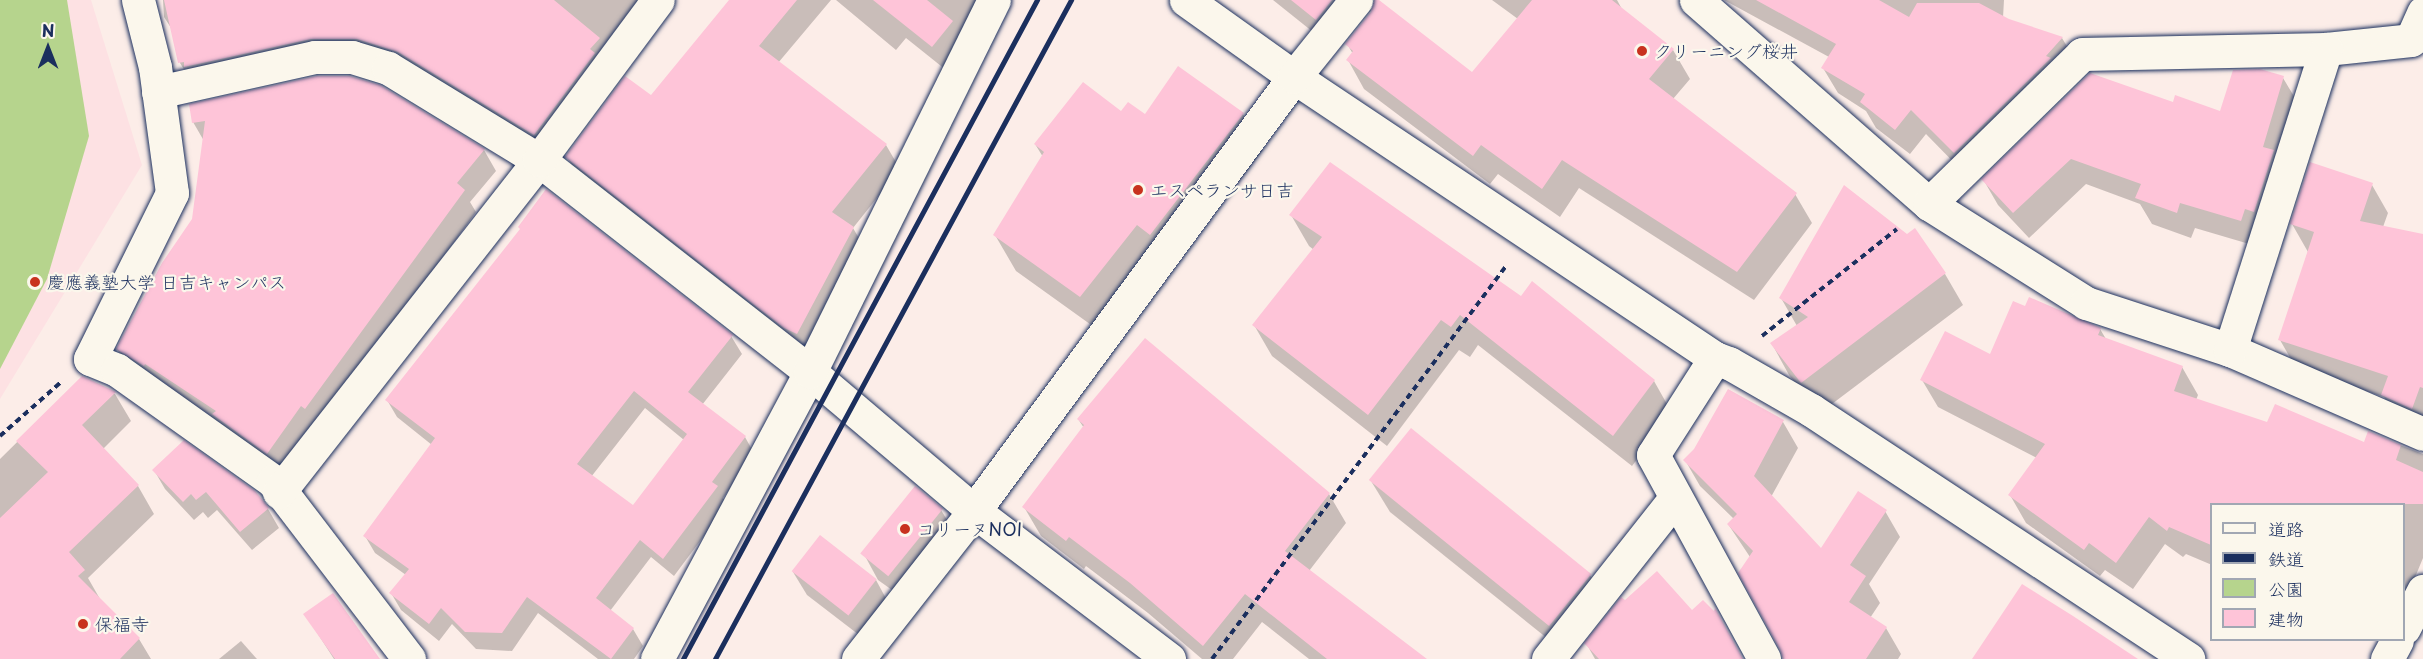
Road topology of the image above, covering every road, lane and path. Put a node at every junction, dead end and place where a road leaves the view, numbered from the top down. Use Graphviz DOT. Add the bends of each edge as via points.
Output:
graph roads {
  1 [pos="138,0"];
  2 [pos="658,0"];
  3 [pos="994,0"];
  4 [pos="1186,0"];
  5 [pos="1356,0"];
  6 [pos="1696,0"];
  7 [pos="2423,13"];
  8 [pos="2326,49"];
  9 [pos="1294,77"];
  10 [pos="158,92"];
  11 [pos="539,160"];
  12 [pos="1929,204"];
  13 [pos="1529,235"];
  14 [pos="2230,350"];
  15 [pos="90,359"];
  16 [pos="1722,360"];
  17 [pos="810,372"];
  18 [pos="2423,434"];
  19 [pos="0,436"];
  20 [pos="279,492"];
  21 [pos="1675,498"];
  22 [pos="974,511"];
  23 [pos="2423,591"];
  24 [pos="2405,624"];
  25 [pos="2396,641"];
  26 [pos="409,659"];
  27 [pos="657,659"];
  28 [pos="858,659"];
  29 [pos="1169,659"];
  30 [pos="1212,659"];
  31 [pos="1548,659"];
  32 [pos="1764,659"];
  33 [pos="2188,659"];
  34 [pos="2387,659"];
  1 -- 10 [label="street"];
  2 -- 11 [label="street"];
  3 -- 17 [label="street"];
  4 -- 9 [label="street"];
  5 -- 9 [label="street"];
  6 -- 12 [label="street"];
  7 -- 8 [label="street" via="2411,40"];
  8 -- 12 [label="street" via="2082,54"];
  8 -- 14 [label="street"];
  9 -- 13 [label="street"];
  9 -- 22 [label="street"];
  10 -- 11 [label="street" via="315,57 352,57 388,68"];
  10 -- 15 [label="street" via="172,193"];
  11 -- 17 [label="street"];
  11 -- 20 [label="street"];
  12 -- 14 [label="street" via="2086,303"];
  12 -- 16 [label="path"];
  13 -- 16 [label="street"];
  13 -- 30 [label="path"];
  14 -- 18 [label="street"];
  15 -- 19 [label="path"];
  15 -- 20 [label="street" via="117,370 273,481"];
  16 -- 21 [label="street" via="1653,455"];
  16 -- 33 [label="street" via="1811,410"];
  17 -- 22 [label="street"];
  17 -- 27 [label="street"];
  20 -- 26 [label="street"];
  21 -- 31 [label="street"];
  21 -- 32 [label="street"];
  22 -- 28 [label="street"];
  22 -- 29 [label="street"];
  23 -- 24 [label="street"];
  25 -- 34 [label="street"];
}
